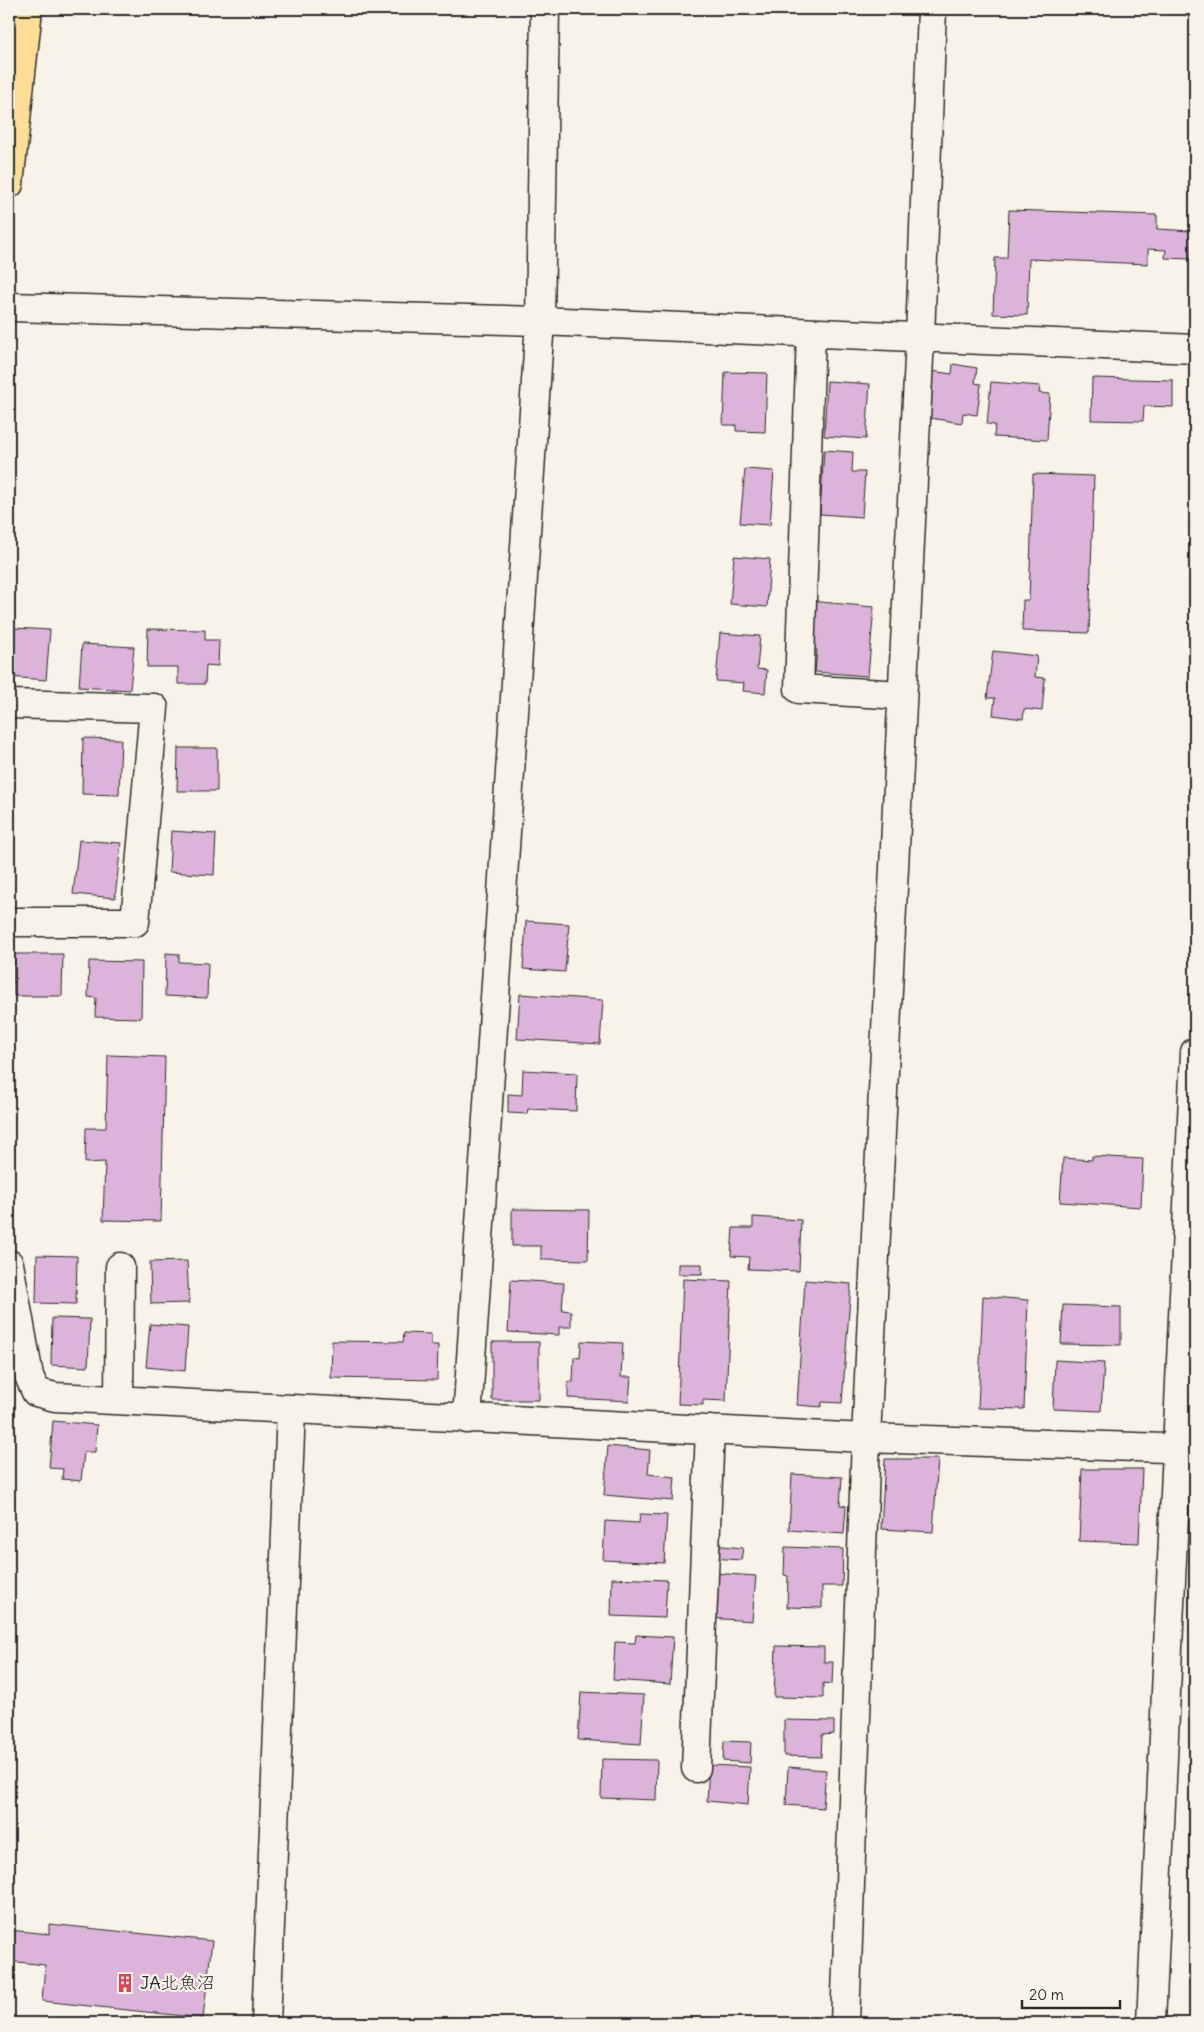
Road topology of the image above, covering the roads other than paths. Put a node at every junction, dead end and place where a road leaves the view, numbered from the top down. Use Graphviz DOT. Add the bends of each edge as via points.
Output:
graph roads {
  1 [pos="28,9"];
  2 [pos="545,9"];
  3 [pos="932,9"];
  4 [pos="9,184"];
  5 [pos="9,307"];
  6 [pos="540,322"];
  7 [pos="811,333"];
  8 [pos="920,338"];
  9 [pos="1195,350"];
  10 [pos="902,695"];
  11 [pos="9,704"];
  12 [pos="9,922"];
  13 [pos="1195,1052"];
  14 [pos="9,1264"];
  15 [pos="120,1267"];
  16 [pos="119,1400"];
  17 [pos="291,1410"];
  18 [pos="467,1418"];
  19 [pos="710,1430"];
  20 [pos="866,1438"];
  21 [pos="1186,1449"];
  22 [pos="696,1768"];
  23 [pos="266,2023"];
  24 [pos="844,2023"];
  25 [pos="1151,2023"];
  1 -- 4 [label="highway"];
  2 -- 6 [label="street"];
  3 -- 8 [label="street"];
  5 -- 6 [label="street"];
  6 -- 7 [label="street"];
  6 -- 18 [label="street"];
  7 -- 8 [label="street"];
  7 -- 10 [label="street" via="799,689"];
  8 -- 9 [label="street"];
  8 -- 10 [label="street"];
  10 -- 20 [label="street"];
  11 -- 12 [label="street" via="154,708 135,922"];
  13 -- 21 [label="street"];
  14 -- 16 [label="street" via="29,1376 36,1392 55,1397"];
  15 -- 16 [label="street"];
  16 -- 17 [label="street"];
  17 -- 18 [label="street"];
  17 -- 23 [label="street"];
  18 -- 19 [label="street"];
  19 -- 20 [label="street"];
  19 -- 22 [label="street"];
  20 -- 21 [label="street"];
  20 -- 24 [label="street"];
  21 -- 25 [label="street"];
}
